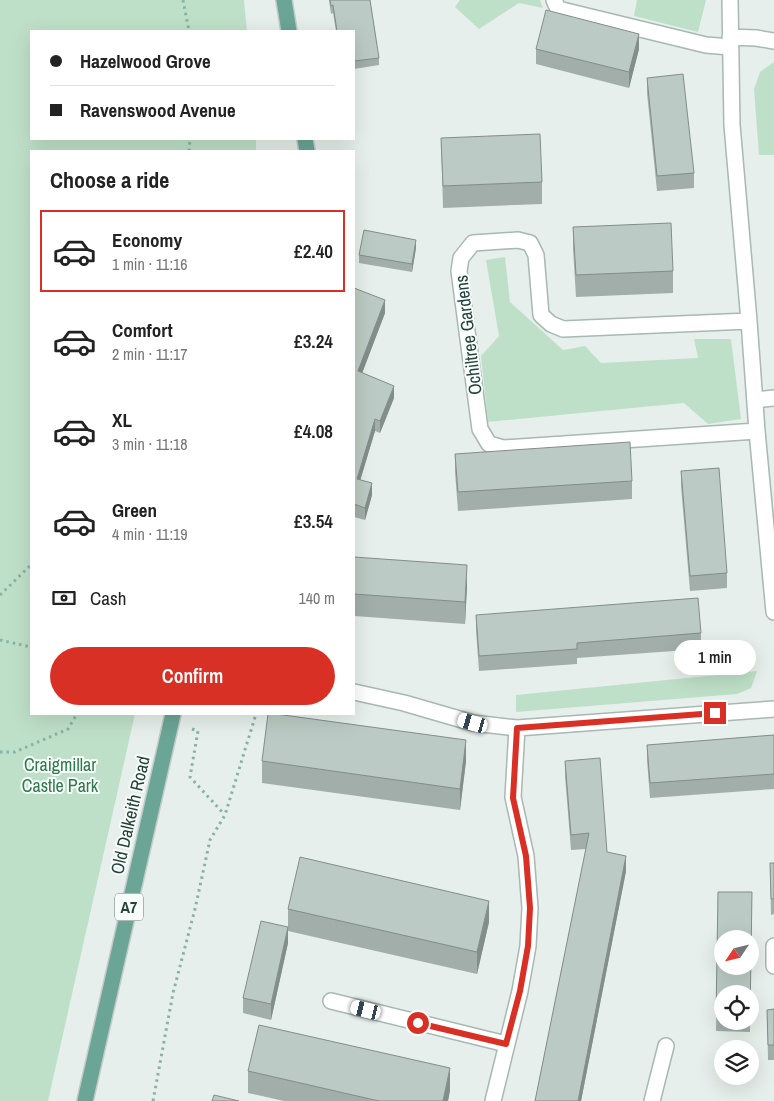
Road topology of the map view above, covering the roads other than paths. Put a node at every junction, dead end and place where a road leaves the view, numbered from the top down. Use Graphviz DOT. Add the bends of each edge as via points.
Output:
graph roads {
  1 [pos="284,0"];
  2 [pos="554,0"];
  3 [pos="730,0"];
  4 [pos="289,30"];
  5 [pos="774,41"];
  6 [pos="730,42"];
  7 [pos="749,321"];
  8 [pos="774,398"];
  9 [pos="755,400"];
  10 [pos="757,431"];
  11 [pos="767,458"];
  12 [pos="774,612"];
  13 [pos="355,692"];
  14 [pos="774,709"];
  15 [pos="172,717"];
  16 [pos="517,728"];
  17 [pos="774,946"];
  18 [pos="774,966"];
  19 [pos="330,1001"];
  20 [pos="506,1044"];
  21 [pos="666,1046"];
  22 [pos="85,1101"];
  23 [pos="493,1101"];
  24 [pos="652,1101"];
  1 -- 4 [label="main road"];
  2 -- 6 [label="street" via="558,8 706,45"];
  3 -- 6 [label="street"];
  5 -- 6 [label="street" via="756,38"];
  6 -- 7 [label="street" via="732,125"];
  7 -- 9 [label="street"];
  7 -- 10 [label="street, Ochiltree Gardens" via="563,329 541,315 536,255 530,243 518,240 473,243 461,258 458,272 480,429 490,444 503,448"];
  8 -- 9 [label="street"];
  9 -- 10 [label="street"];
  10 -- 11 [label="street"];
  11 -- 12 [label="street"];
  13 -- 16 [label="street" via="473,723"];
  14 -- 16 [label="street"];
  15 -- 22 [label="main road, Old Dalkeith Road / A7"];
  16 -- 20 [label="street" via="513,798 526,856 530,908 528,946"];
  17 -- 18 [label="street"];
  19 -- 20 [label="street"];
  20 -- 23 [label="street"];
  21 -- 24 [label="street"];
}
